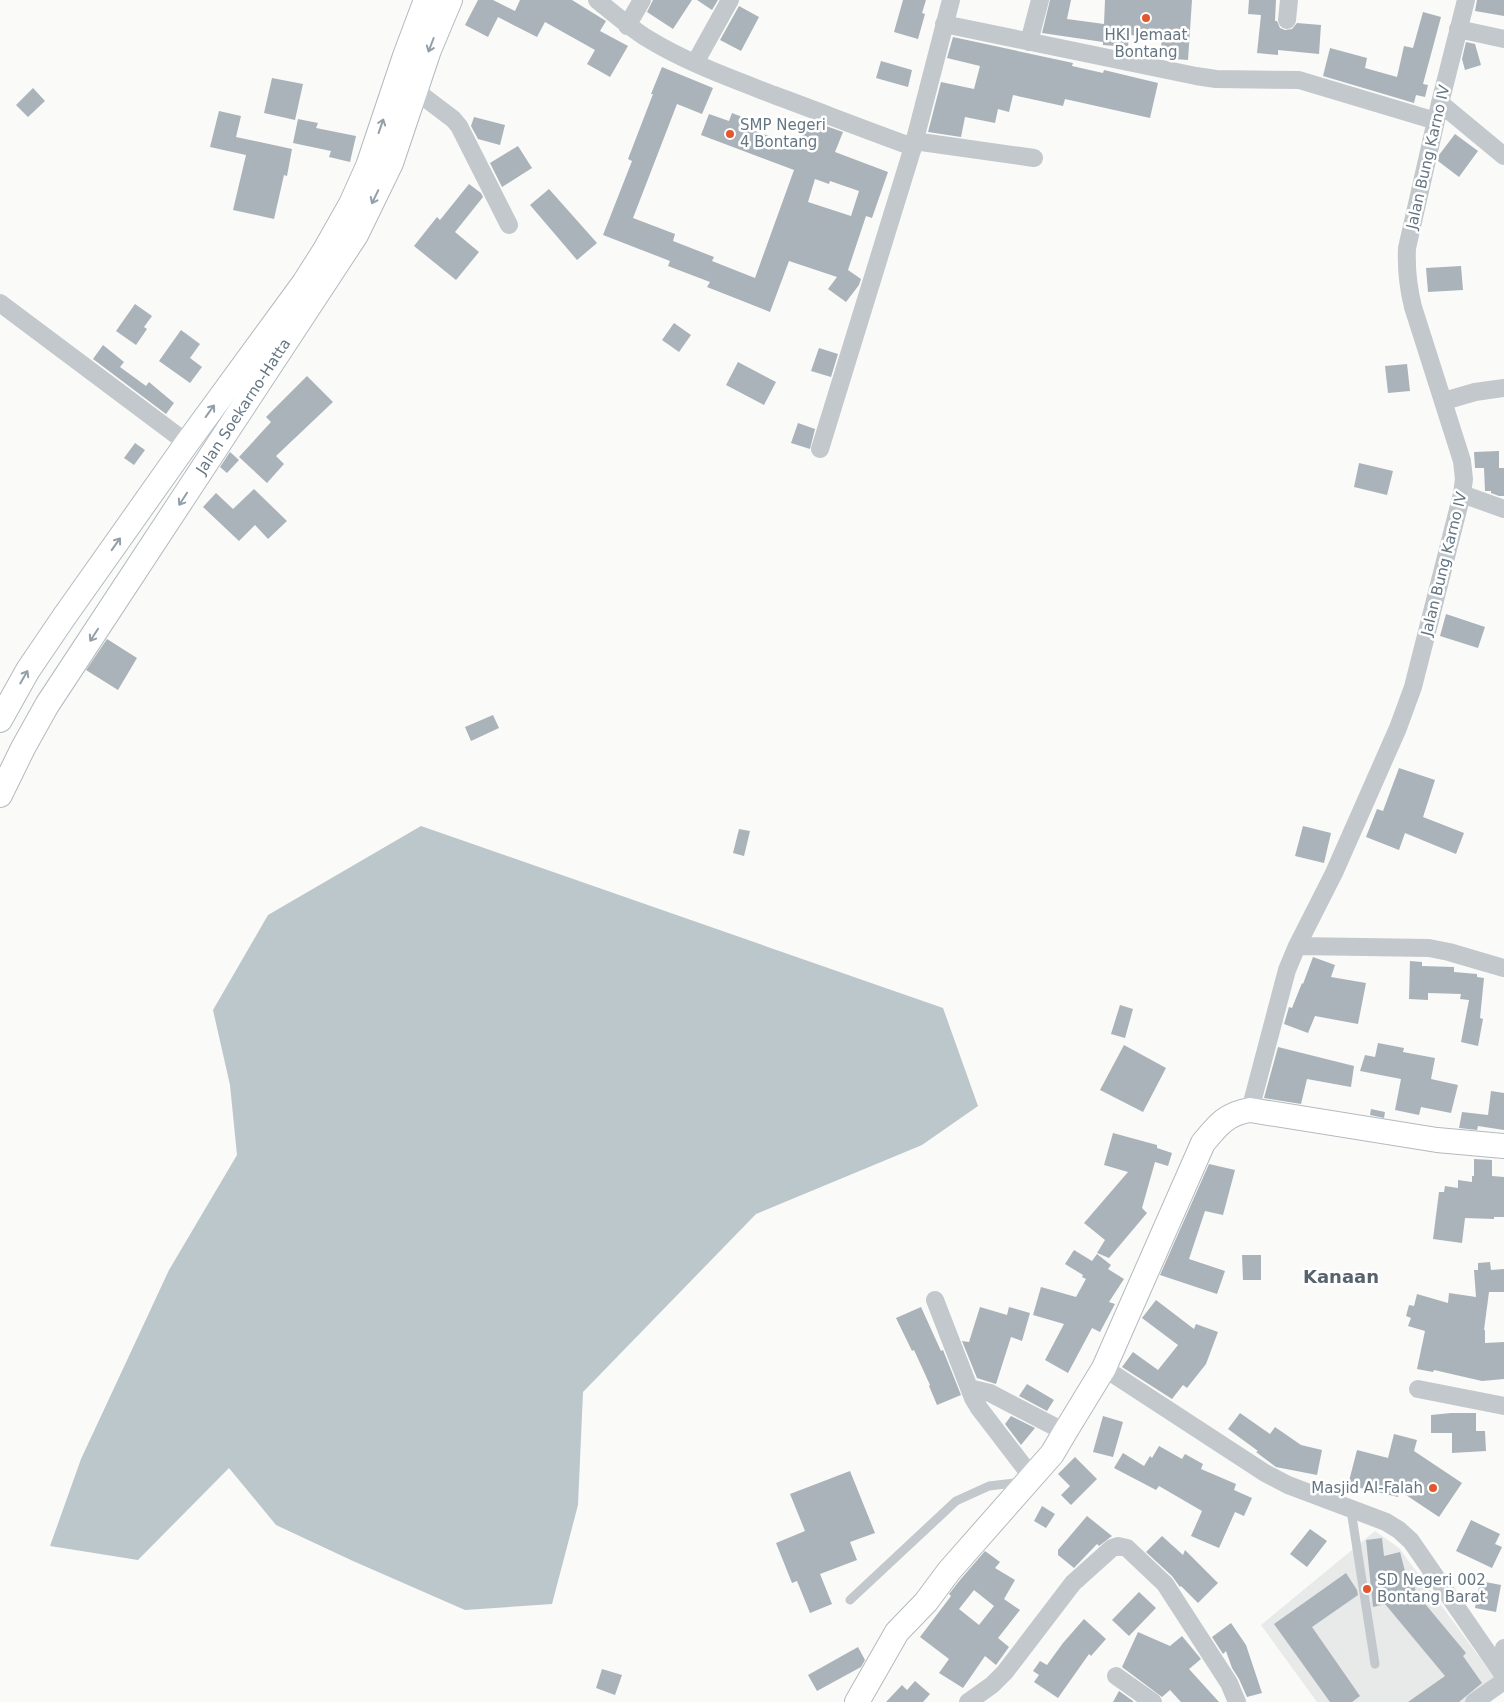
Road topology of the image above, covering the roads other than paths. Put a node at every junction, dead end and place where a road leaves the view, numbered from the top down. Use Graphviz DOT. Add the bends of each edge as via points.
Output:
graph roads {
  1 [pos="426,0"];
  2 [pos="450,0"];
  3 [pos="597,0"];
  4 [pos="642,0"];
  5 [pos="730,0"];
  6 [pos="950,0"];
  7 [pos="1040,0"];
  8 [pos="1289,0"];
  9 [pos="1466,0"];
  10 [pos="1287,20"];
  11 [pos="944,24"];
  12 [pos="628,26"];
  13 [pos="1458,29"];
  14 [pos="1504,39"];
  15 [pos="1029,42"];
  16 [pos="695,63"];
  17 [pos="416,91"];
  18 [pos="1440,103"];
  19 [pos="1436,121"];
  20 [pos="913,144"];
  21 [pos="1504,156"];
  22 [pos="1034,158"];
  23 [pos="509,225"];
  24 [pos="332,256"];
  25 [pos="310,290"];
  26 [pos="0,303"];
  27 [pos="1504,388"];
  28 [pos="1444,402"];
  29 [pos="187,443"];
  30 [pos="820,449"];
  31 [pos="1462,494"];
  32 [pos="1504,509"];
  33 [pos="0,720"];
  34 [pos="0,795"];
  35 [pos="1297,946"];
  36 [pos="1504,968"];
  37 [pos="1250,1110"];
  38 [pos="1504,1146"];
  39 [pos="935,1300"];
  40 [pos="1104,1368"];
  41 [pos="970,1388"];
  42 [pos="1418,1389"];
  43 [pos="1504,1406"];
  44 [pos="1065,1432"];
  45 [pos="1029,1479"];
  46 [pos="1351,1510"];
  47 [pos="850,1600"];
  48 [pos="1504,1648"];
  49 [pos="1375,1664"];
  50 [pos="1116,1676"];
  51 [pos="1503,1676"];
  52 [pos="857,1702"];
  53 [pos="968,1702"];
  54 [pos="1153,1702"];
  55 [pos="1237,1702"];
  56 [pos="1474,1702"];
  24 -- 1 [label="main road, Jalan Soekarno-Hatta, one-way" via="368,166"];
  2 -- 17 [label="main road, Jalan Soekarno-Hatta, one-way"];
  3 -- 12 [label="street"];
  4 -- 12 [label="street"];
  5 -- 16 [label="street"];
  6 -- 11 [label="street"];
  7 -- 15 [label="street"];
  8 -- 10 [label="street"];
  9 -- 13 [label="street, Jalan Bung Karno IV"];
  11 -- 15 [label="street"];
  11 -- 20 [label="street"];
  12 -- 16 [label="street" via="664,49"];
  13 -- 14 [label="street"];
  13 -- 18 [label="street, Jalan Bung Karno IV"];
  15 -- 19 [label="street" via="1216,79 1299,80"];
  16 -- 20 [label="street"];
  17 -- 23 [label="street" via="459,126"];
  17 -- 24 [label="main road, Jalan Soekarno-Hatta, one-way" via="377,195 356,235"];
  18 -- 19 [label="street, Jalan Bung Karno IV"];
  18 -- 21 [label="street"];
  19 -- 28 [label="street, Jalan Bung Karno IV" via="1407,248 1406,266 1413,307"];
  20 -- 22 [label="street"];
  20 -- 30 [label="street"];
  24 -- 25 [label="main road, Jalan Soekarno-Hatta"];
  29 -- 25 [label="main road, Jalan Soekarno-Hatta, one-way"];
  25 -- 34 [label="main road, Jalan Soekarno-Hatta, one-way" via="47,705"];
  26 -- 29 [label="street"];
  27 -- 28 [label="street" via="1475,392"];
  28 -- 31 [label="street, Jalan Bung Karno IV" via="1462,460"];
  33 -- 29 [label="main road, Jalan Soekarno-Hatta, one-way" via="28,670"];
  31 -- 32 [label="street"];
  31 -- 35 [label="street, Jalan Bung Karno IV" via="1413,687 1334,873"];
  35 -- 36 [label="street" via="1429,948"];
  35 -- 37 [label="street, Jalan Bung Karno IV" via="1280,991"];
  37 -- 38 [label="main road" via="1437,1140"];
  37 -- 40 [label="main road" via="1226,1118 1203,1142"];
  39 -- 41 [label="street"];
  40 -- 44 [label="main road"];
  40 -- 46 [label="street" via="1265,1473"];
  41 -- 44 [label="street" via="990,1393"];
  41 -- 45 [label="street" via="979,1408"];
  42 -- 43 [label="street"];
  44 -- 45 [label="main road" via="1052,1454"];
  45 -- 47 [label="lane" via="989,1486 956,1501"];
  45 -- 52 [label="main road" via="897,1632"];
  46 -- 49 [label="lane"];
  46 -- 51 [label="street" via="1386,1522 1411,1541"];
  48 -- 51 [label="street"];
  50 -- 54 [label="street"];
  51 -- 56 [label="street"];
  53 -- 55 [label="street" via="1005,1672 1073,1583 1118,1546 1127,1548 1165,1584 1229,1683"];
}
